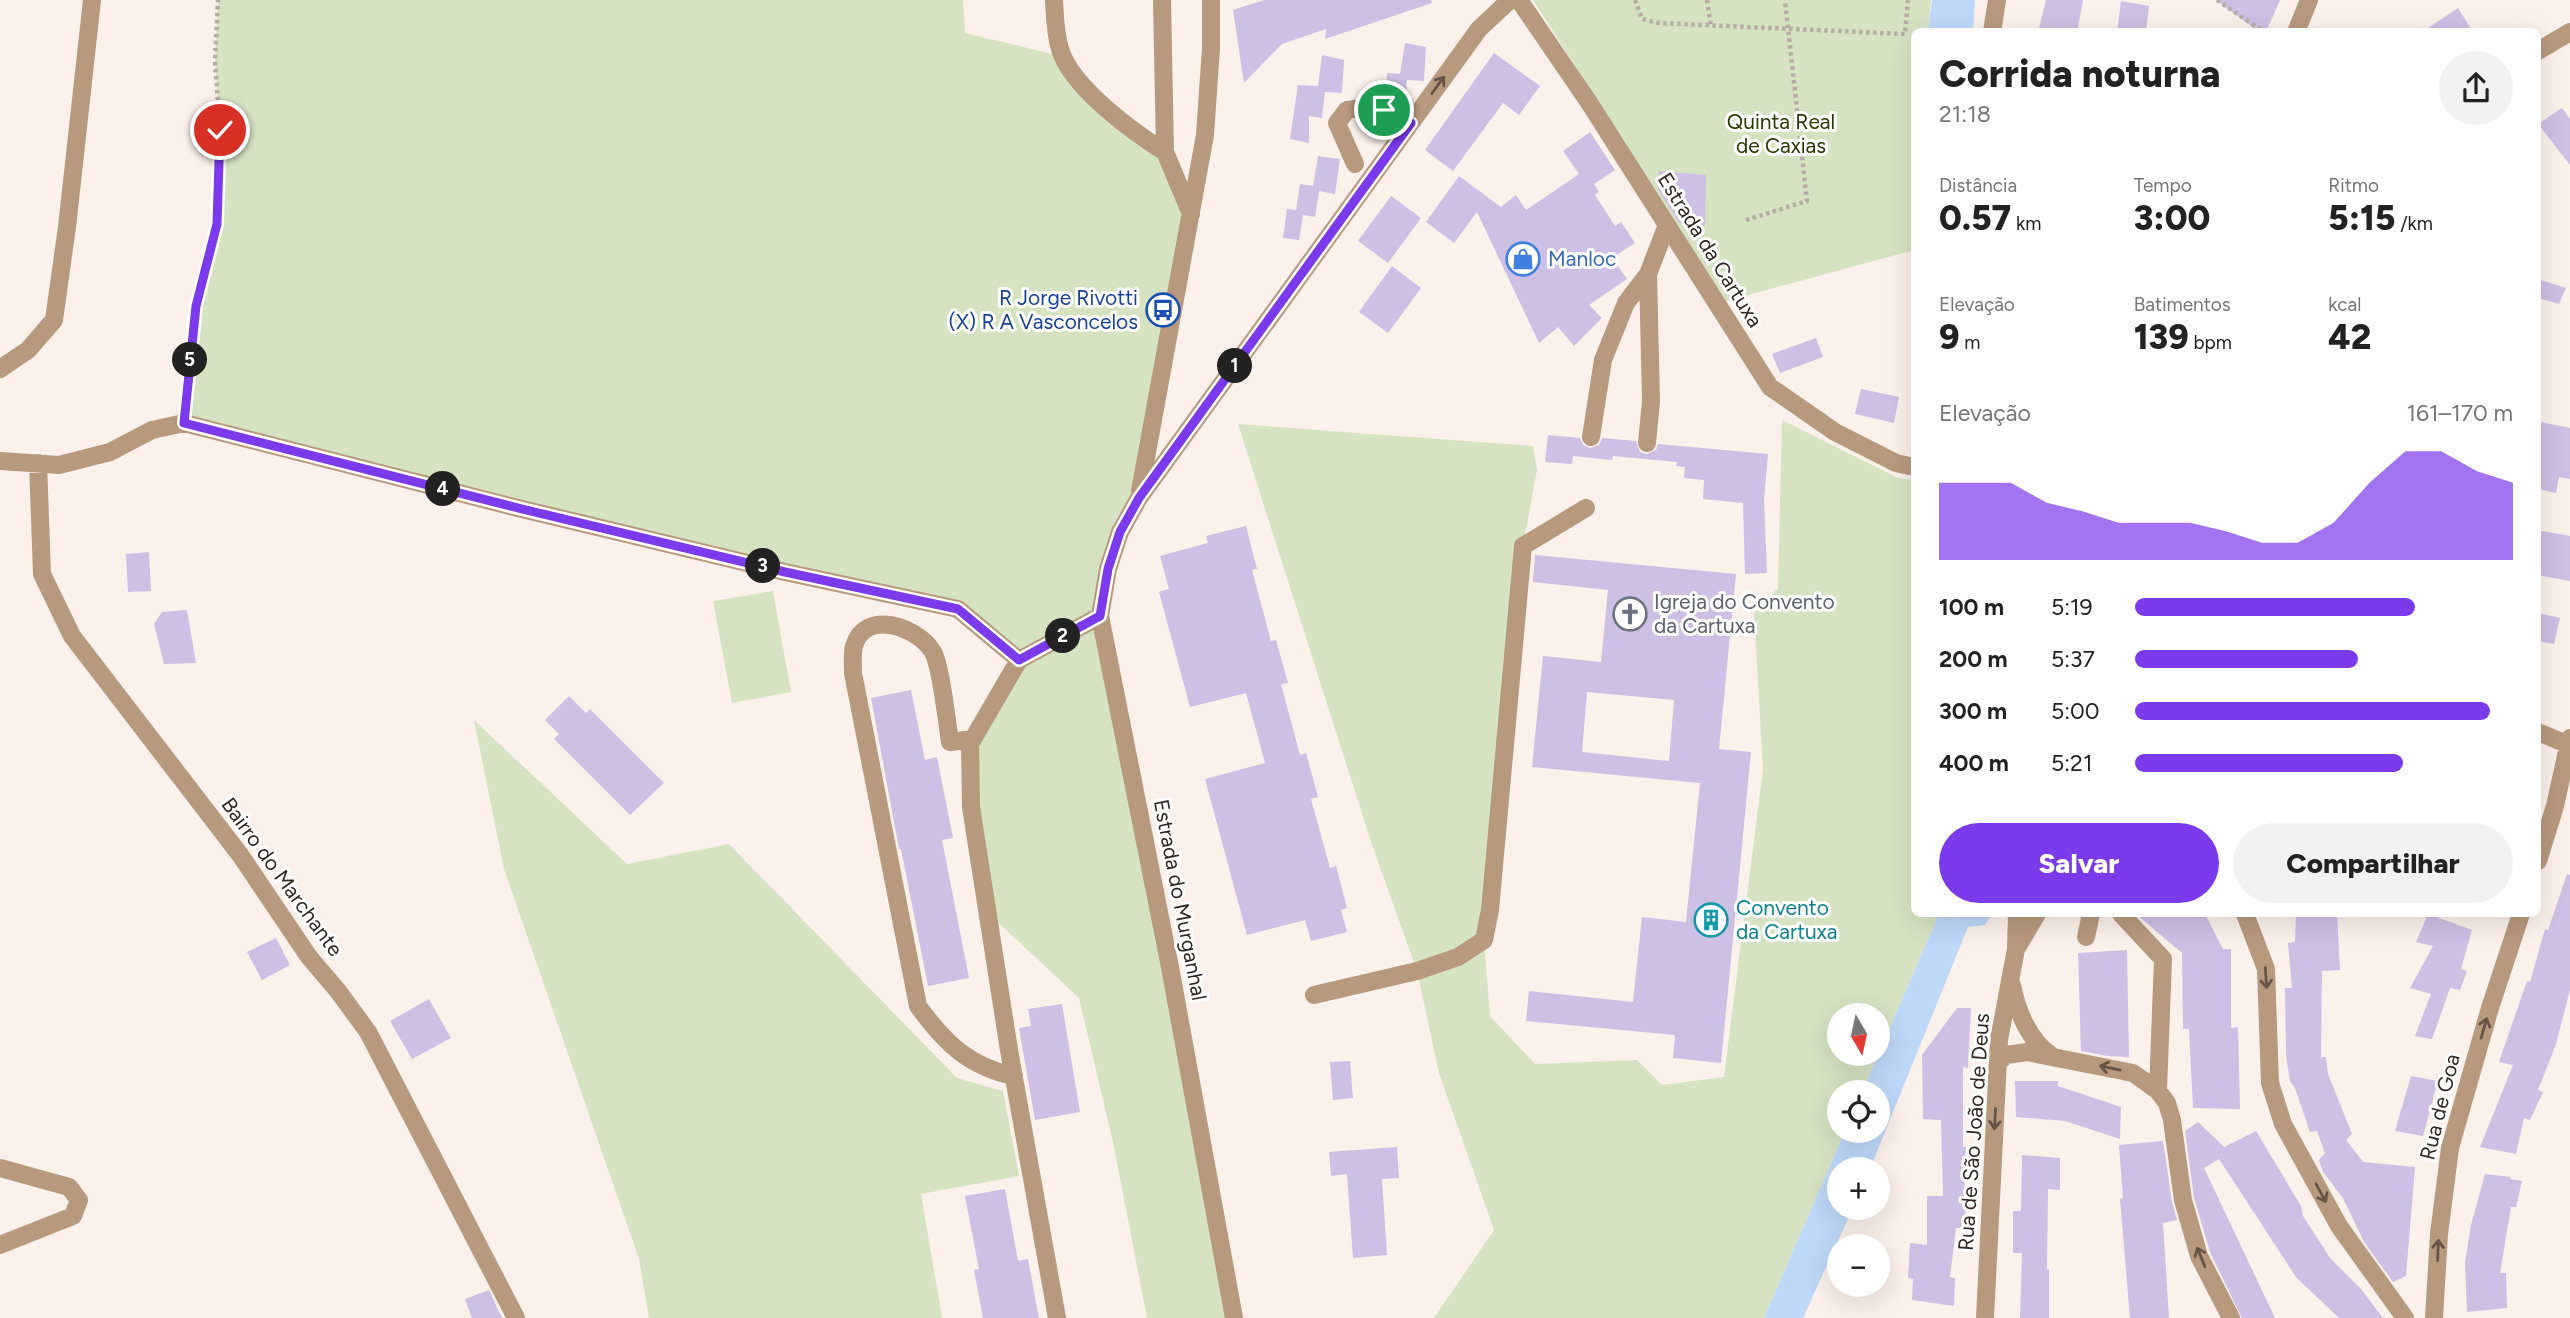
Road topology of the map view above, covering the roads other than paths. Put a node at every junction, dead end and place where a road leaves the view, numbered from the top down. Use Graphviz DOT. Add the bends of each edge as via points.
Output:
graph roads {
  1 [pos="92,0"];
  2 [pos="1054,0"];
  3 [pos="1162,0"];
  4 [pos="1211,0"];
  5 [pos="1510,0"];
  6 [pos="1519,0"];
  7 [pos="1997,0"];
  8 [pos="2309,0"];
  9 [pos="1993,28"];
  10 [pos="2298,28"];
  11 [pos="2570,32"];
  12 [pos="2541,49"];
  13 [pos="1411,123"];
  14 [pos="1165,152"];
  15 [pos="1355,164"];
  16 [pos="1191,214"];
  17 [pos="1667,225"];
  18 [pos="1648,274"];
  19 [pos="0,369"];
  20 [pos="1591,437"];
  21 [pos="1647,443"];
  22 [pos="0,461"];
  23 [pos="38,463"];
  24 [pos="1911,466"];
  25 [pos="1139,498"];
  26 [pos="1587,508"];
  27 [pos="1100,616"];
  28 [pos="1019,660"];
  29 [pos="2541,733"];
  30 [pos="973,739"];
  31 [pos="2569,742"];
  32 [pos="2541,851"];
  33 [pos="2017,917"];
  34 [pos="2035,917"];
  35 [pos="2090,917"];
  36 [pos="2125,917"];
  37 [pos="2246,917"];
  38 [pos="2520,917"];
  39 [pos="2086,937"];
  40 [pos="2016,949"];
  41 [pos="2011,978"];
  42 [pos="1314,995"];
  43 [pos="2053,1057"];
  44 [pos="1998,1063"];
  45 [pos="1014,1076"];
  46 [pos="2158,1091"];
  47 [pos="0,1168"];
  48 [pos="0,1245"];
  49 [pos="516,1318"];
  50 [pos="1058,1318"];
  51 [pos="1234,1318"];
  52 [pos="1984,1318"];
  53 [pos="2231,1318"];
  54 [pos="2405,1318"];
  55 [pos="2434,1318"];
  1 -- 19 [label="street" via="54,320 28,350"];
  2 -- 14 [label="street" via="1060,52 1078,82 1138,135"];
  3 -- 14 [label="street"];
  4 -- 16 [label="street" via="1205,135"];
  13 -- 5 [label="street, one-way" via="1479,29"];
  6 -- 17 [label="street, Estrada da Cartuxa"];
  7 -- 9 [label="street"];
  8 -- 10 [label="street"];
  11 -- 12 [label="street"];
  13 -- 15 [label="street" via="1384,110 1347,110 1337,123"];
  13 -- 25 [label="street"];
  14 -- 16 [label="street"];
  16 -- 25 [label="street"];
  17 -- 18 [label="street"];
  17 -- 24 [label="street, Estrada da Cartuxa" via="1770,387 1835,432"];
  18 -- 20 [label="street" via="1626,303 1603,360"];
  18 -- 21 [label="street" via="1651,401"];
  22 -- 23 [label="street"];
  23 -- 28 [label="street" via="60,465 110,452 152,430 184,423 522,509 958,609"];
  23 -- 49 [label="street, Bairro do Marchante" via="42,574 72,636 241,856 309,957 368,1032"];
  25 -- 27 [label="street, Estrada do Murganhal" via="1120,532"];
  26 -- 42 [label="street" via="1523,546 1484,940 1458,957 1417,971"];
  27 -- 28 [label="street"];
  27 -- 51 [label="street, Estrada do Murganhal"];
  28 -- 30 [label="street"];
  29 -- 31 [label="street"];
  30 -- 45 [label="street" via="971,807"];
  30 -- 45 [label="street" via="950,742 933,652 900,626 880,623 862,633 854,646 853,673 918,1006 936,1032 980,1067"];
  31 -- 32 [label="street"];
  33 -- 40 [label="street, Rua de São João de Deus"];
  34 -- 40 [label="street, Rua de São João de Deus"];
  35 -- 39 [label="street"];
  36 -- 46 [label="street" via="2163,958"];
  37 -- 54 [label="street, one-way" via="2266,969 2270,1083 2283,1124 2339,1227"];
  55 -- 38 [label="street, Rua de Goa, one-way" via="2450,1148"];
  40 -- 41 [label="street, Rua de São João de Deus"];
  41 -- 43 [label="street" via="2018,1011 2040,1048"];
  41 -- 44 [label="street, Rua de São João de Deus"];
  43 -- 44 [label="street" via="2015,1052"];
  46 -- 43 [label="street, one-way" via="2133,1073"];
  44 -- 52 [label="street, Rua de São João de Deus, one-way"];
  45 -- 50 [label="street"];
  53 -- 46 [label="street, one-way" via="2199,1256 2183,1200 2172,1120"];
  47 -- 48 [label="street" via="69,1187 79,1200 73,1216"];
}
